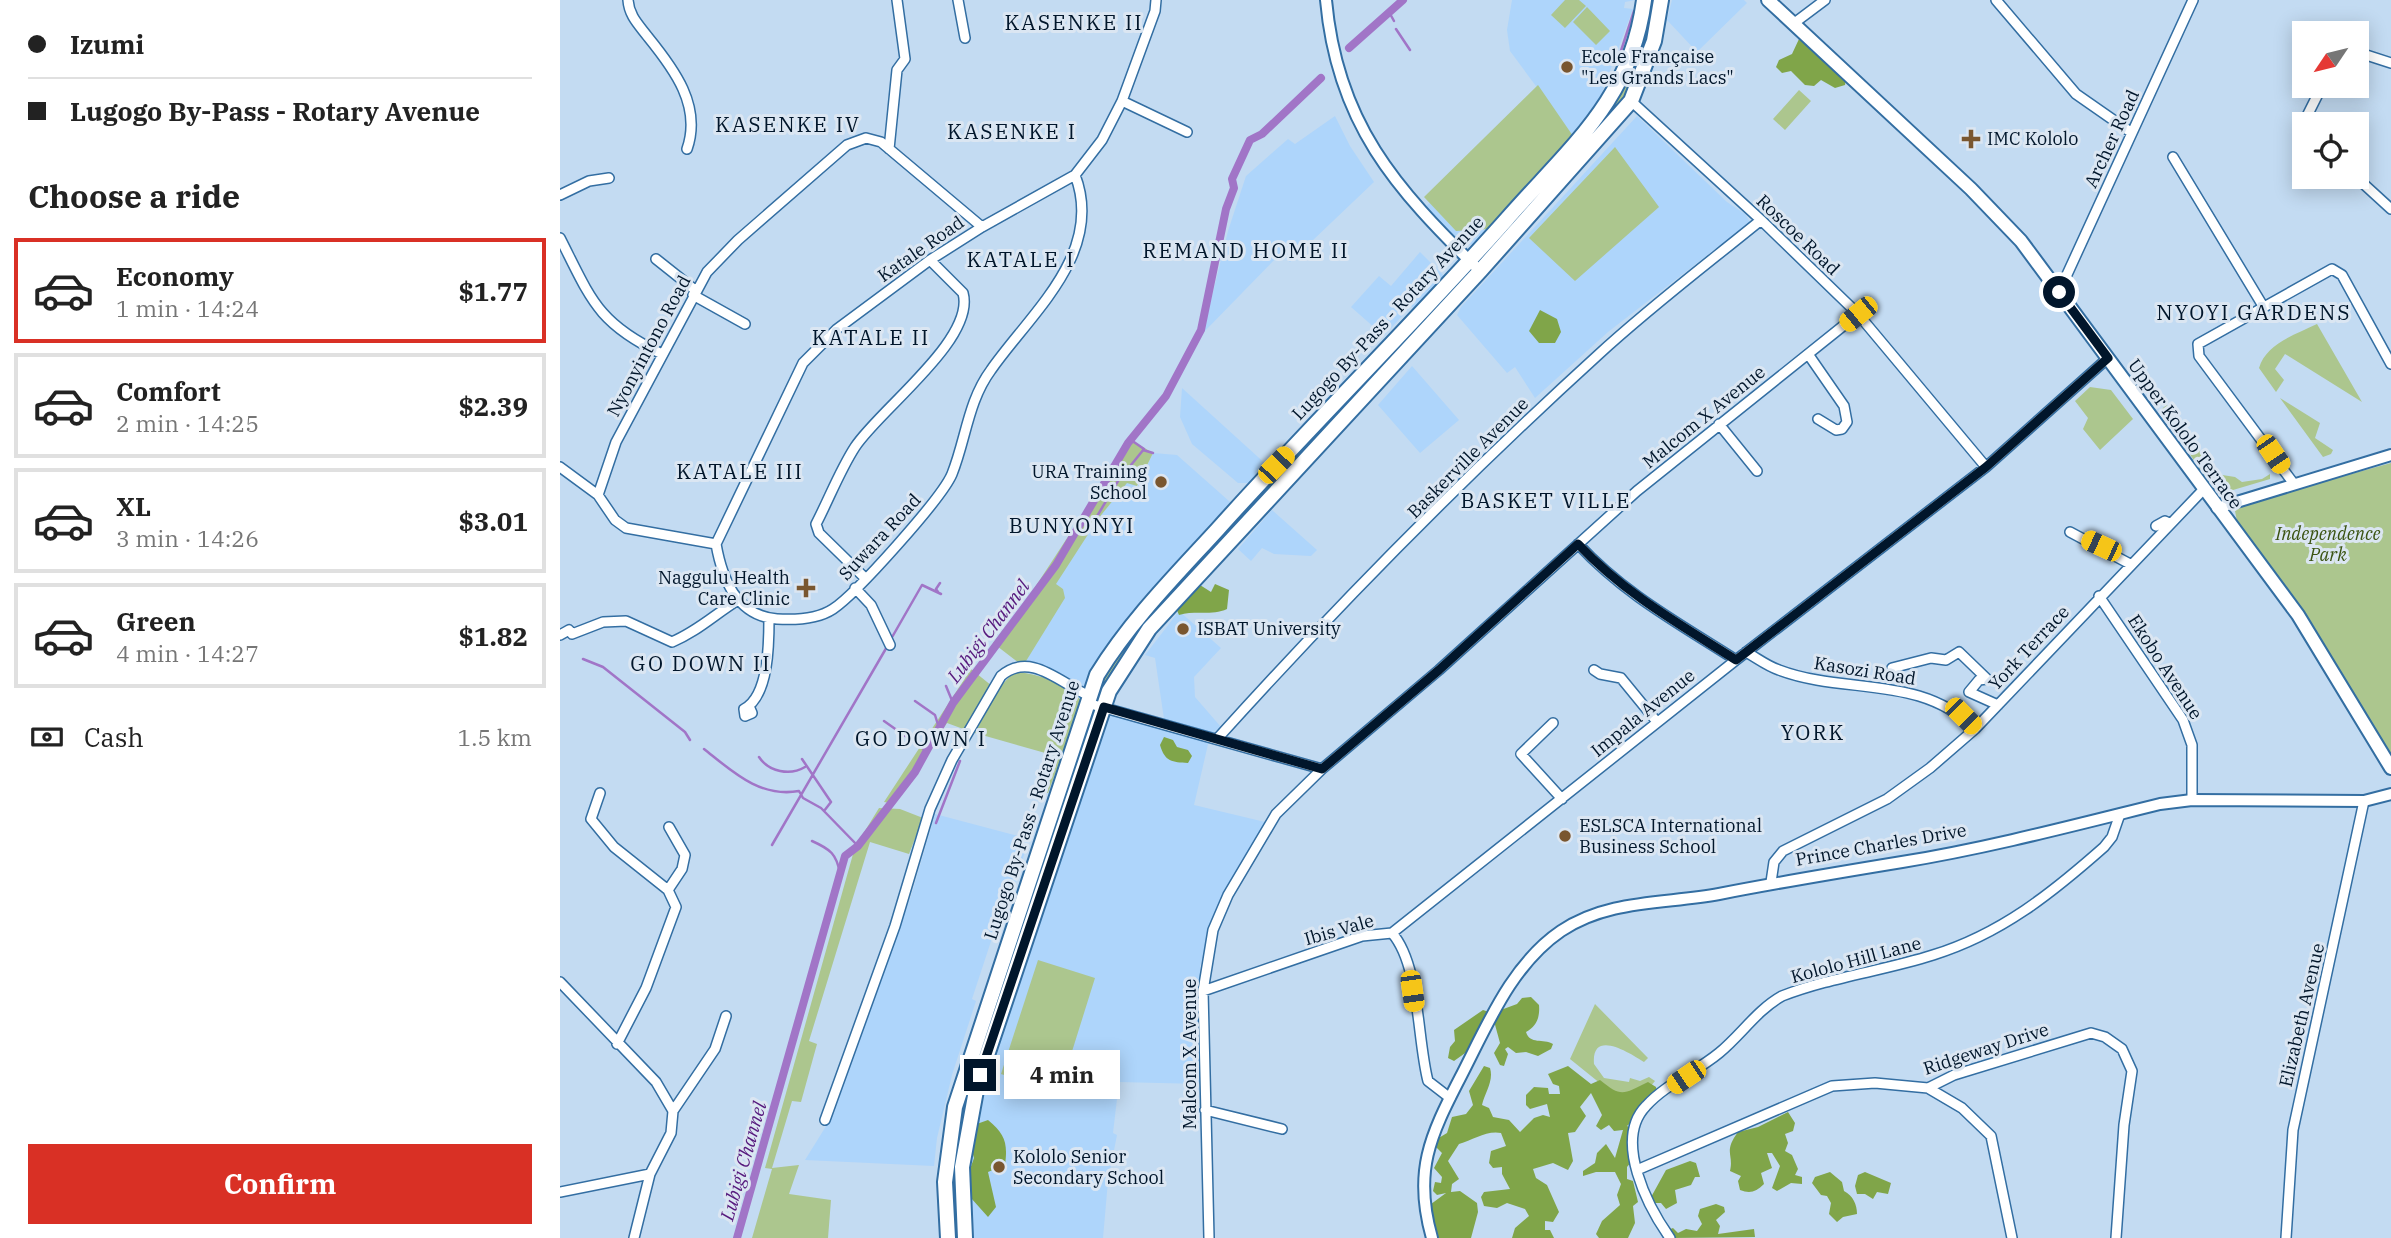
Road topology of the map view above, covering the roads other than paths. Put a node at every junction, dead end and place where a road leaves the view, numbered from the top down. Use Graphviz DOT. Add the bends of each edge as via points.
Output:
graph roads {
  1 [pos="628,0"];
  2 [pos="897,0"];
  3 [pos="958,0"];
  4 [pos="1156,0"];
  5 [pos="1326,0"];
  6 [pos="1644,0"];
  7 [pos="1661,0"];
  8 [pos="1768,0"];
  9 [pos="1825,0"];
  10 [pos="1996,0"];
  11 [pos="2193,0"];
  12 [pos="1793,24"];
  13 [pos="965,38"];
  14 [pos="2370,56"];
  15 [pos="2391,63"];
  16 [pos="1122,101"];
  17 [pos="1630,101"];
  18 [pos="1187,132"];
  19 [pos="2132,133"];
  20 [pos="687,149"];
  21 [pos="888,149"];
  22 [pos="2173,158"];
  23 [pos="1075,175"];
  24 [pos="609,178"];
  25 [pos="2369,187"];
  26 [pos="560,195"];
  27 [pos="2389,202"];
  28 [pos="1761,220"];
  29 [pos="982,226"];
  30 [pos="560,238"];
  31 [pos="656,259"];
  32 [pos="930,260"];
  33 [pos="1475,266"];
  34 [pos="694,292"];
  35 [pos="2059,292"];
  36 [pos="2263,306"];
  37 [pos="1858,314"];
  38 [pos="745,324"];
  39 [pos="662,354"];
  40 [pos="1808,354"];
  41 [pos="2108,358"];
  42 [pos="2391,364"];
  43 [pos="1818,419"];
  44 [pos="1719,425"];
  45 [pos="2391,455"];
  46 [pos="560,467"];
  47 [pos="1986,467"];
  48 [pos="1757,471"];
  49 [pos="2294,484"];
  50 [pos="2203,490"];
  51 [pos="598,495"];
  52 [pos="2217,508"];
  53 [pos="2169,523"];
  54 [pos="2156,526"];
  55 [pos="2070,532"];
  56 [pos="716,544"];
  57 [pos="1578,544"];
  58 [pos="2130,564"];
  59 [pos="865,578"];
  60 [pos="855,588"];
  61 [pos="2099,597"];
  62 [pos="738,600"];
  63 [pos="769,618"];
  64 [pos="560,635"];
  65 [pos="890,645"];
  66 [pos="1746,652"];
  67 [pos="1736,660"];
  68 [pos="1892,668"];
  69 [pos="1594,670"];
  70 [pos="1089,700"];
  71 [pos="1998,705"];
  72 [pos="750,706"];
  73 [pos="1104,707"];
  74 [pos="1657,722"];
  75 [pos="1553,723"];
  76 [pos="1975,729"];
  77 [pos="1217,739"];
  78 [pos="2391,768"];
  79 [pos="1322,769"];
  80 [pos="600,793"];
  81 [pos="2391,794"];
  82 [pos="1562,799"];
  83 [pos="2192,800"];
  84 [pos="2364,801"];
  85 [pos="2120,814"];
  86 [pos="2103,818"];
  87 [pos="669,827"];
  88 [pos="2112,838"];
  89 [pos="1771,882"];
  90 [pos="668,890"];
  91 [pos="1392,933"];
  92 [pos="1006,975"];
  93 [pos="560,982"];
  94 [pos="1203,990"];
  95 [pos="726,1016"];
  96 [pos="617,1044"];
  97 [pos="1928,1088"];
  98 [pos="1450,1098"];
  99 [pos="1205,1110"];
  100 [pos="673,1111"];
  101 [pos="825,1120"];
  102 [pos="1282,1129"];
  103 [pos="1637,1170"];
  104 [pos="650,1174"];
  105 [pos="560,1192"];
  106 [pos="1669,1237"];
  107 [pos="634,1238"];
  108 [pos="948,1238"];
  109 [pos="965,1238"];
  110 [pos="1209,1238"];
  111 [pos="1432,1238"];
  112 [pos="2012,1238"];
  113 [pos="2116,1238"];
  114 [pos="2286,1238"];
  1 -- 20 [label="street" via="632,17 668,61 686,96 692,123"];
  2 -- 21 [label="street" via="905,60 897,70"];
  3 -- 13 [label="street"];
  4 -- 16 [label="street, Katale Road"];
  5 -- 33 [label="street" via="1334,57 1366,139 1391,175"];
  6 -- 33 [label="main road, Lugogo By-Pass - Rotary Avenue" via="1639,36 1626,72 1605,108"];
  7 -- 17 [label="main road, Lugogo By-Pass - Rotary Avenue" via="1654,41"];
  8 -- 12 [label="main road, Upper Kololo Terrace"];
  9 -- 12 [label="street"];
  10 -- 19 [label="street" via="2077,94"];
  11 -- 19 [label="street, Archer Road"];
  12 -- 35 [label="main road, Upper Kololo Terrace" via="1971,190 2021,241"];
  14 -- 15 [label="street"];
  16 -- 18 [label="street"];
  16 -- 23 [label="street, Katale Road" via="1102,140"];
  17 -- 28 [label="street, Roscoe Road"];
  17 -- 33 [label="main road, Lugogo By-Pass - Rotary Avenue"];
  19 -- 35 [label="street, Archer Road"];
  21 -- 29 [label="street, Nyonyintono Road"];
  21 -- 34 [label="street, Nyonyintono Road" via="866,138 847,145 720,257"];
  22 -- 36 [label="street"];
  23 -- 29 [label="street, Katale Road"];
  23 -- 59 [label="street, Suwara Road" via="1081,213 1061,279 990,370 971,409 952,474 933,503"];
  24 -- 26 [label="street" via="589,181"];
  25 -- 27 [label="street"];
  28 -- 37 [label="street, Roscoe Road"];
  28 -- 77 [label="street, Baskerville Avenue" via="1613,341 1505,441 1273,676"];
  29 -- 32 [label="street, Katale Road"];
  30 -- 39 [label="street" via="604,317 625,335"];
  31 -- 34 [label="street"];
  32 -- 56 [label="street, Katale Road" via="837,329 803,363"];
  32 -- 59 [label="street" via="963,293 963,316 936,356 855,446 816,524 819,533"];
  33 -- 70 [label="main road, Lugogo By-Pass - Rotary Avenue" via="1390,343 1134,620 1097,675"];
  33 -- 73 [label="main road, Lugogo By-Pass - Rotary Avenue" via="1149,629 1116,676"];
  34 -- 38 [label="street"];
  34 -- 39 [label="street, Nyonyintono Road"];
  35 -- 41 [label="main road, Upper Kololo Terrace"];
  36 -- 42 [label="street" via="2329,269 2338,271"];
  36 -- 49 [label="street" via="2202,340 2197,352"];
  37 -- 40 [label="street, Malcom X Avenue"];
  37 -- 47 [label="street, Roscoe Road"];
  39 -- 51 [label="street, Nyonyintono Road" via="616,442"];
  40 -- 43 [label="street" via="1844,405 1847,422 1836,430"];
  40 -- 44 [label="street, Malcom X Avenue"];
  41 -- 47 [label="street, Impala Avenue"];
  41 -- 50 [label="main road, Upper Kololo Terrace"];
  44 -- 48 [label="street"];
  44 -- 57 [label="street, Malcom X Avenue"];
  45 -- 49 [label="street"];
  46 -- 51 [label="street"];
  47 -- 66 [label="street, Impala Avenue"];
  49 -- 52 [label="street"];
  50 -- 52 [label="main road, Upper Kololo Terrace"];
  50 -- 53 [label="street, York Terrace"];
  51 -- 56 [label="street" via="626,528"];
  52 -- 78 [label="main road, Upper Kololo Terrace" via="2298,615"];
  53 -- 54 [label="street"];
  53 -- 58 [label="street, York Terrace"];
  55 -- 58 [label="street"];
  56 -- 62 [label="street, Suwara Road" via="721,571"];
  57 -- 67 [label="street" via="1648,606"];
  57 -- 79 [label="street, Malcom X Avenue"];
  58 -- 61 [label="street, York Terrace"];
  59 -- 60 [label="street, Suwara Road"];
  60 -- 63 [label="street, Suwara Road" via="825,613 795,620"];
  60 -- 65 [label="street" via="871,605"];
  61 -- 71 [label="street, York Terrace"];
  61 -- 83 [label="street, Ekobo Avenue" via="2183,720 2192,745"];
  62 -- 63 [label="street, Suwara Road" via="755,615"];
  62 -- 64 [label="street" via="711,616 697,632 672,642 626,621 603,622"];
  63 -- 72 [label="street" via="764,678"];
  66 -- 67 [label="street, Impala Avenue"];
  66 -- 76 [label="street, Kasozi Road" via="1791,674 1899,689 1931,699 1953,709"];
  67 -- 74 [label="street, Impala Avenue"];
  68 -- 71 [label="street" via="1931,658 1946,660 1959,652 1987,679 1979,680 1969,692"];
  69 -- 74 [label="street" via="1621,678"];
  70 -- 73 [label="street"];
  70 -- 92 [label="main road, Lugogo By-Pass - Rotary Avenue"];
  70 -- 101 [label="street" via="1029,666 1001,676 930,808 895,926"];
  71 -- 76 [label="street, York Terrace"];
  73 -- 77 [label="street"];
  73 -- 92 [label="main road, Lugogo By-Pass - Rotary Avenue"];
  74 -- 82 [label="street, Impala Avenue"];
  75 -- 82 [label="street" via="1521,754"];
  76 -- 89 [label="street, York Terrace" via="1906,788 1783,851 1774,862"];
  77 -- 79 [label="street"];
  79 -- 94 [label="street, Malcom X Avenue" via="1276,814 1251,854 1213,930"];
  80 -- 90 [label="street" via="591,819 614,847"];
  81 -- 84 [label="street, Prince Charles Drive"];
  82 -- 91 [label="street, Impala Avenue"];
  83 -- 84 [label="street, Prince Charles Drive"];
  83 -- 85 [label="street, Prince Charles Drive"];
  84 -- 114 [label="street, Elizabeth Avenue" via="2293,1130"];
  85 -- 86 [label="street, Prince Charles Drive"];
  85 -- 88 [label="street, Kololo Hill Lane"];
  86 -- 88 [label="street" via="2112,829"];
  86 -- 89 [label="street, Prince Charles Drive" via="1905,861"];
  87 -- 90 [label="street" via="685,855"];
  88 -- 103 [label="street, Kololo Hill Lane" via="2045,898 1981,937 1930,956 1800,989 1773,1001 1720,1052 1639,1114 1633,1136"];
  89 -- 98 [label="street, Prince Charles Drive" via="1632,904 1593,914 1562,930 1510,985"];
  90 -- 96 [label="street" via="676,907 666,940"];
  91 -- 94 [label="street, Ibis Vale" via="1363,936"];
  91 -- 98 [label="street, Ibis Vale" via="1410,972 1428,1081"];
  92 -- 108 [label="main road, Lugogo By-Pass - Rotary Avenue" via="955,1107 945,1182"];
  92 -- 109 [label="main road, Lugogo By-Pass - Rotary Avenue" via="967,1128 961,1187"];
  93 -- 96 [label="street"];
  94 -- 99 [label="street, Malcom X Avenue"];
  95 -- 100 [label="street" via="715,1049"];
  96 -- 100 [label="street" via="656,1082"];
  97 -- 103 [label="street, Ridgeway Drive" via="1875,1083 1832,1086"];
  97 -- 112 [label="street" via="1962,1108 1991,1136"];
  97 -- 113 [label="street, Ridgeway Drive" via="2075,1035 2098,1034 2116,1044 2126,1054 2132,1071"];
  98 -- 111 [label="street, Prince Charles Drive" via="1423,1164 1423,1201"];
  99 -- 102 [label="street"];
  99 -- 110 [label="street, Malcom X Avenue"];
  100 -- 104 [label="street" via="669,1139"];
  103 -- 106 [label="street, Kololo Hill Lane" via="1643,1195"];
  104 -- 105 [label="street"];
  104 -- 107 [label="street"];
}
